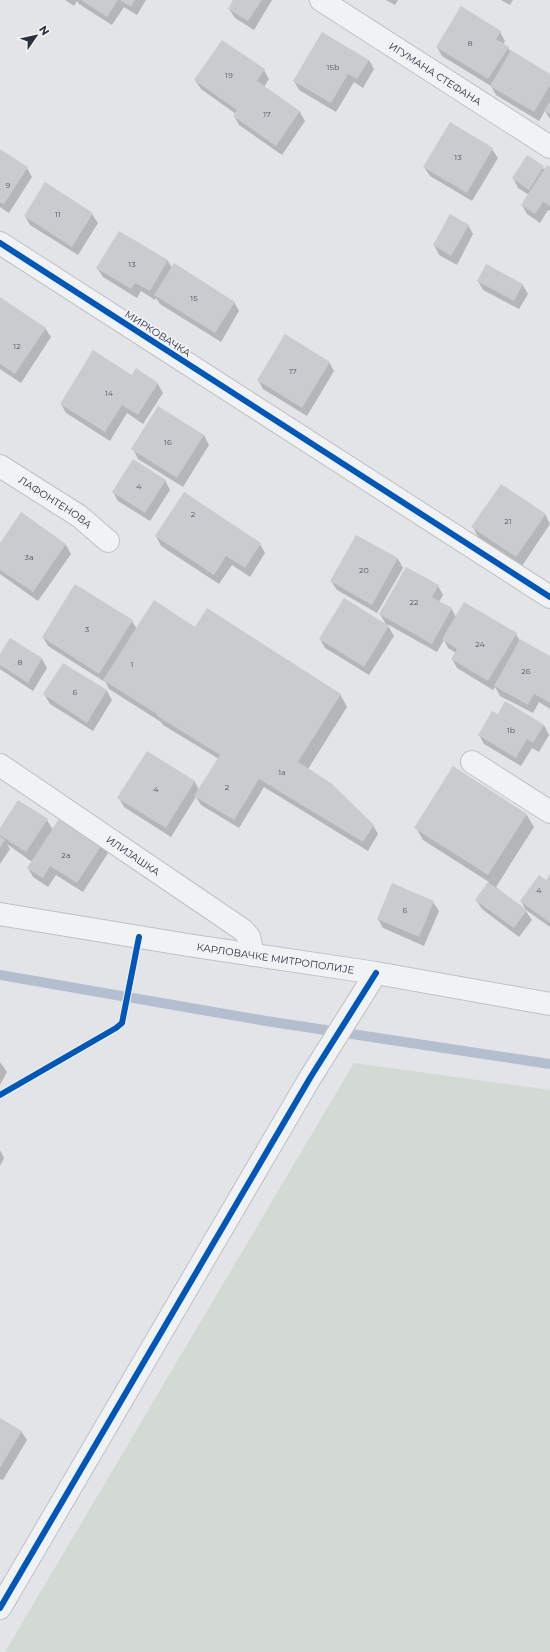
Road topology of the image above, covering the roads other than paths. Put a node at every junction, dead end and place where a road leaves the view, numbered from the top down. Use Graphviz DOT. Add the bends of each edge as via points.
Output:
graph roads {
  1 [pos="321,0"];
  2 [pos="550,146"];
  3 [pos="0,243"];
  4 [pos="0,466"];
  5 [pos="108,541"];
  6 [pos="550,597"];
  7 [pos="472,762"];
  8 [pos="0,766"];
  9 [pos="550,812"];
  10 [pos="0,914"];
  11 [pos="253,955"];
  12 [pos="376,973"];
  13 [pos="550,1004"];
  14 [pos="0,1608"];
  1 -- 2 [label="street, ИГУМАНА СТЕФАНА"];
  3 -- 6 [label="street, МИРКОВАЧКА"];
  4 -- 5 [label="street, ЛАФОНТЕНОВА" via="79,516"];
  7 -- 9 [label="street"];
  8 -- 11 [label="street, ИЛИЈАШКА" via="243,930 248,937"];
  10 -- 11 [label="street, КАРЛОВАЧКЕ МИТРОПОЛИЈЕ"];
  11 -- 12 [label="street, КАРЛОВАЧКЕ МИТРОПОЛИЈЕ"];
  12 -- 13 [label="street, КАРЛОВАЧКЕ МИТРОПОЛИЈЕ"];
  12 -- 14 [label="street" via="310,1078"];
}
